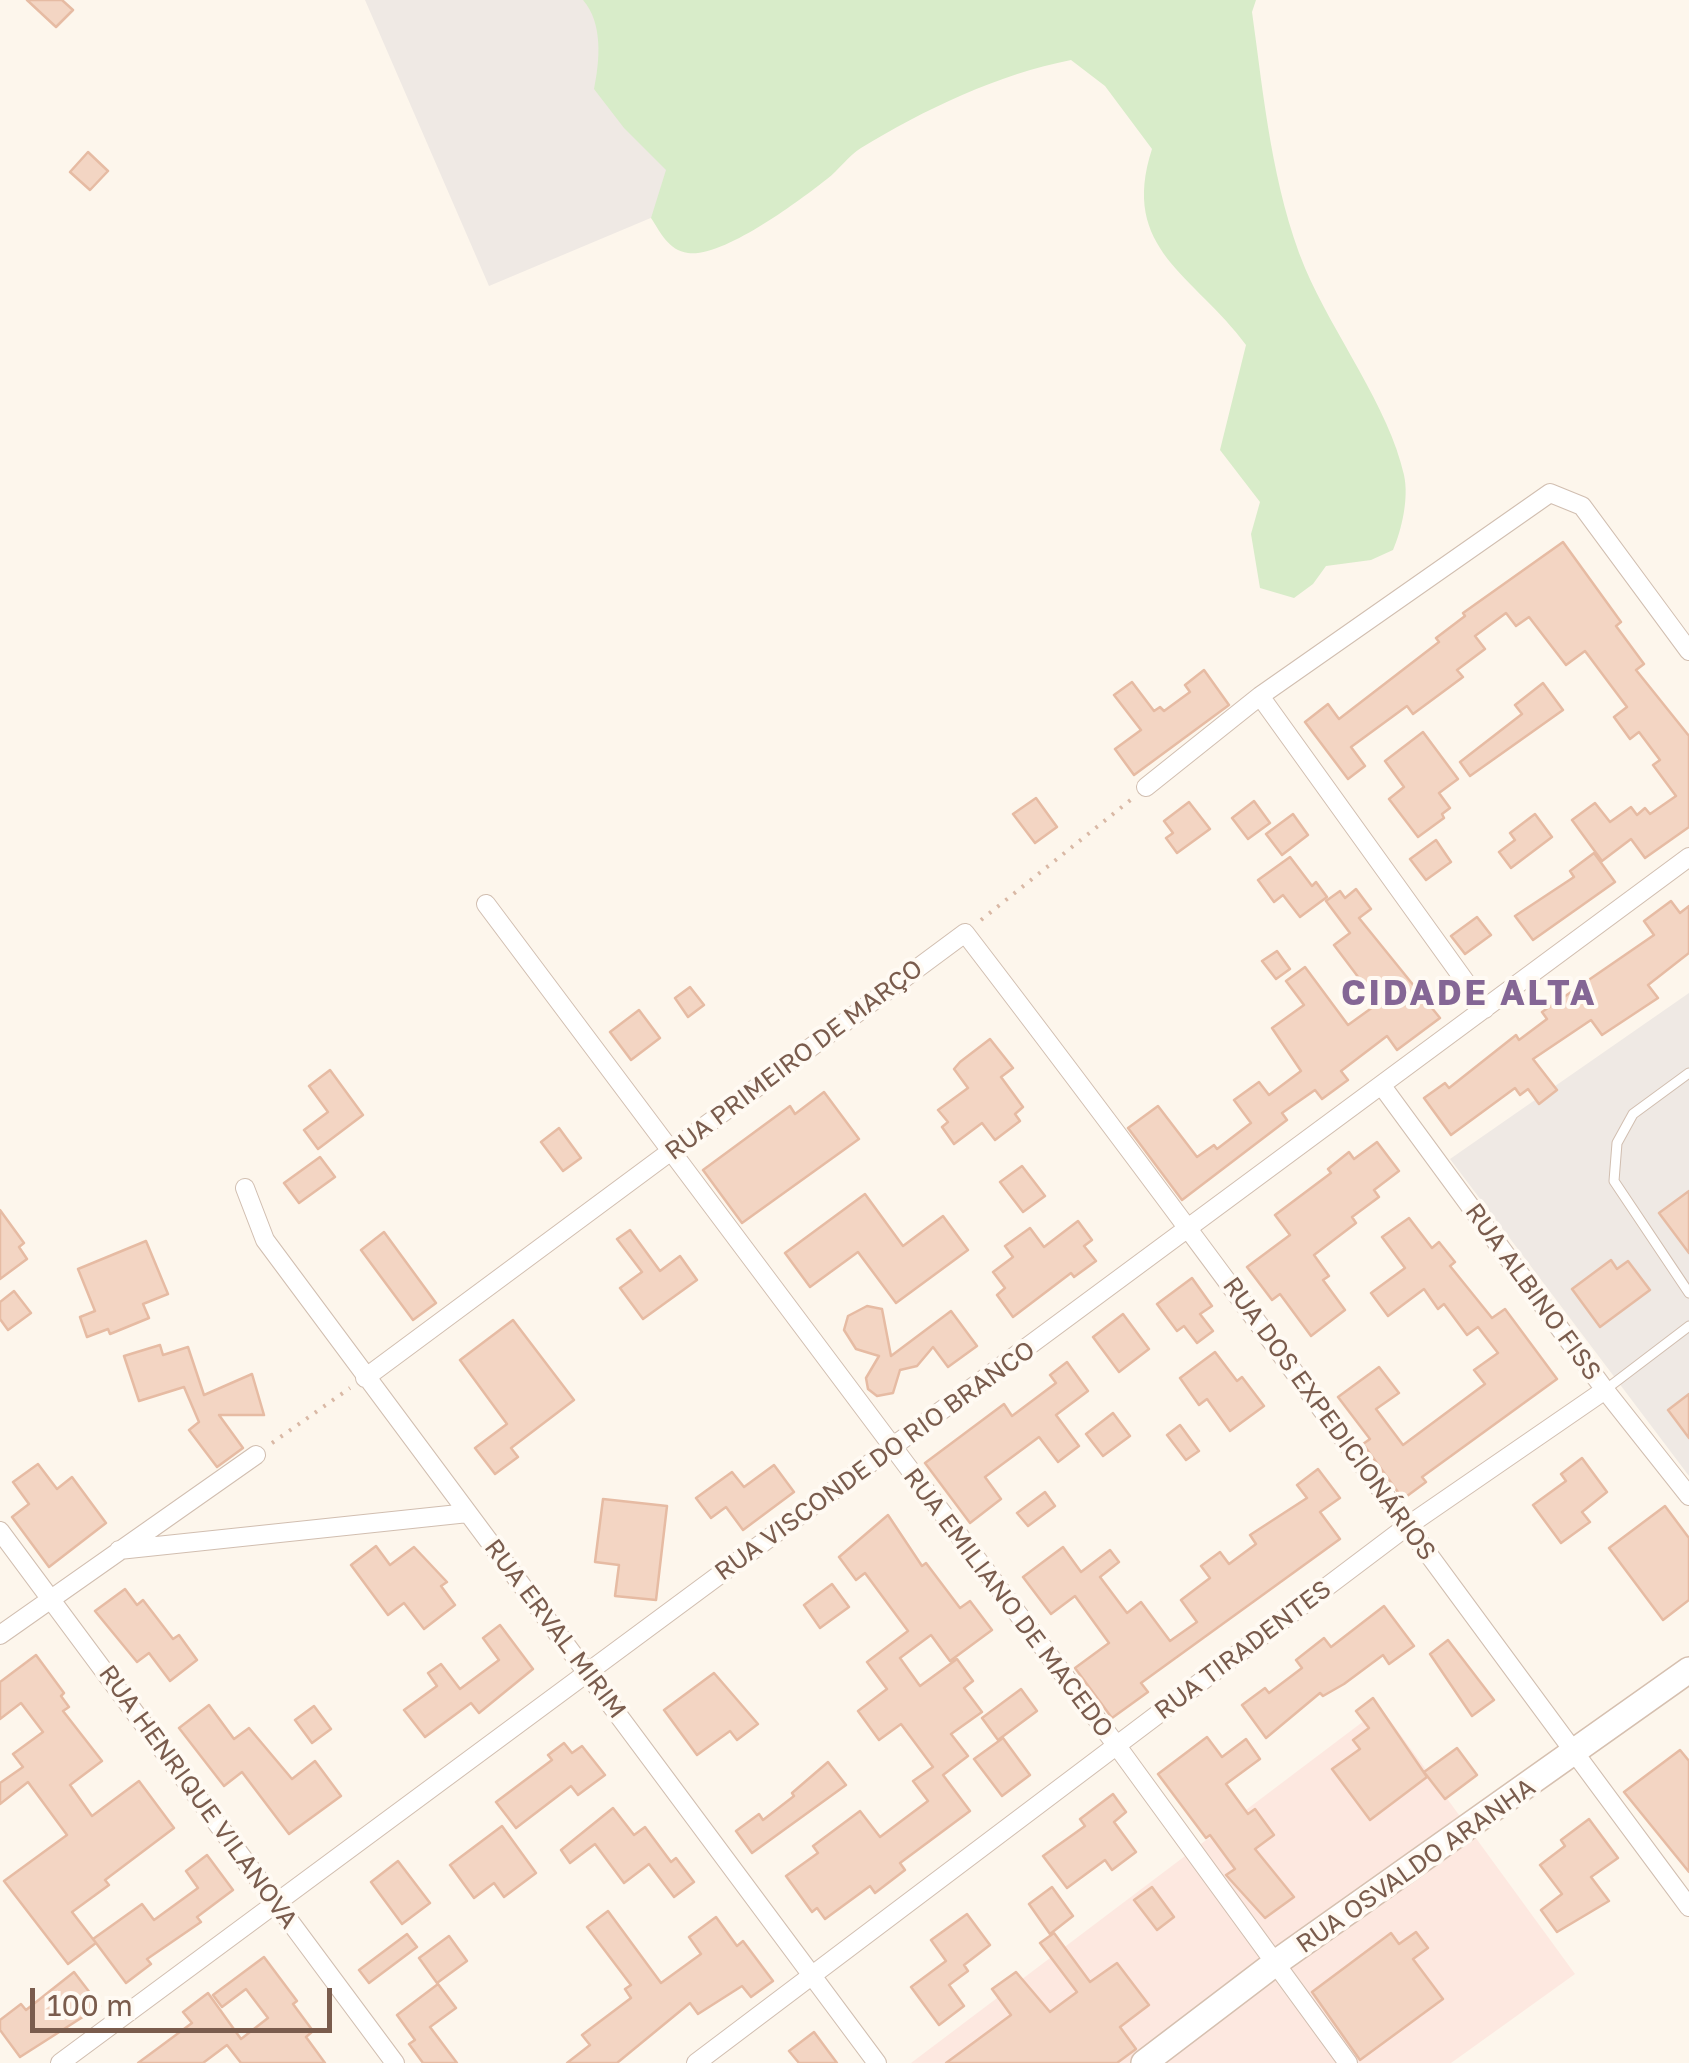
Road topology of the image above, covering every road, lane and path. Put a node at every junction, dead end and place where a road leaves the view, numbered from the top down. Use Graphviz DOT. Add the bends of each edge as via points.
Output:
graph roads {
  1 [pos="1689,652"];
  2 [pos="1260,696"];
  3 [pos="1146,787"];
  4 [pos="1689,858"];
  5 [pos="486,904"];
  6 [pos="966,932"];
  7 [pos="1485,1010"];
  8 [pos="1689,1073"];
  9 [pos="1382,1086"];
  10 [pos="673,1150"];
  11 [pos="245,1188"];
  12 [pos="1191,1228"];
  13 [pos="1689,1293"];
  14 [pos="1689,1326"];
  15 [pos="365,1378"];
  16 [pos="1604,1390"];
  17 [pos="891,1448"];
  18 [pos="256,1455"];
  19 [pos="1689,1496"];
  20 [pos="468,1514"];
  21 [pos="1406,1527"];
  22 [pos="0,1531"];
  23 [pos="118,1550"];
  24 [pos="50,1597"];
  25 [pos="0,1635"];
  26 [pos="1689,1670"];
  27 [pos="588,1672"];
  28 [pos="1117,1746"];
  29 [pos="1576,1755"];
  30 [pos="276,1903"];
  31 [pos="1689,1907"];
  32 [pos="1274,1964"];
  33 [pos="812,1978"];
  34 [pos="60,2063"];
  35 [pos="395,2063"];
  36 [pos="696,2063"];
  37 [pos="877,2063"];
  38 [pos="1144,2063"];
  39 [pos="1348,2063"];
  1 -- 2 [label="street" via="1582,506 1550,492"];
  2 -- 3 [label="street"];
  2 -- 7 [label="street"];
  3 -- 6 [label="path"];
  4 -- 7 [label="street, RUA VISCONDE DO RIO BRANCO"];
  5 -- 10 [label="street, RUA EMILIANO DE MACEDO"];
  6 -- 10 [label="street, RUA PRIMEIRO DE MARÇO"];
  6 -- 12 [label="street, RUA DOS EXPEDICIONÁRIOS"];
  7 -- 9 [label="street, RUA VISCONDE DO RIO BRANCO"];
  8 -- 13 [label="lane" via="1633,1114 1616,1143 1614,1181"];
  9 -- 12 [label="street, RUA VISCONDE DO RIO BRANCO"];
  9 -- 16 [label="street, RUA ALBINO FISS"];
  10 -- 15 [label="street, RUA PRIMEIRO DE MARÇO"];
  10 -- 17 [label="street, RUA EMILIANO DE MACEDO"];
  11 -- 15 [label="street, RUA ERVAL MIRIM" via="264,1240"];
  12 -- 17 [label="street, RUA VISCONDE DO RIO BRANCO"];
  12 -- 21 [label="street, RUA DOS EXPEDICIONÁRIOS"];
  14 -- 16 [label="lane"];
  15 -- 18 [label="path"];
  15 -- 20 [label="street, RUA ERVAL MIRIM"];
  16 -- 19 [label="street, RUA ALBINO FISS"];
  16 -- 21 [label="street, RUA TIRADENTES"];
  17 -- 27 [label="street, RUA VISCONDE DO RIO BRANCO"];
  17 -- 28 [label="street, RUA EMILIANO DE MACEDO"];
  18 -- 23 [label="street"];
  20 -- 23 [label="street"];
  20 -- 27 [label="street, RUA ERVAL MIRIM"];
  21 -- 28 [label="street, RUA TIRADENTES"];
  21 -- 29 [label="street, RUA DOS EXPEDICIONÁRIOS"];
  22 -- 24 [label="street, RUA HENRIQUE VILANOVA"];
  23 -- 24 [label="street"];
  24 -- 25 [label="street"];
  24 -- 30 [label="street, RUA HENRIQUE VILANOVA"];
  26 -- 29 [label="main road, RUA OSVALDO ARANHA"];
  27 -- 30 [label="street, RUA VISCONDE DO RIO BRANCO"];
  27 -- 33 [label="street, RUA ERVAL MIRIM"];
  28 -- 32 [label="street, RUA EMILIANO DE MACEDO"];
  28 -- 33 [label="street, RUA TIRADENTES"];
  29 -- 31 [label="street, RUA DOS EXPEDICIONÁRIOS"];
  29 -- 32 [label="main road, RUA OSVALDO ARANHA"];
  30 -- 34 [label="street, RUA VISCONDE DO RIO BRANCO"];
  30 -- 35 [label="street, RUA HENRIQUE VILANOVA"];
  32 -- 38 [label="main road, RUA OSVALDO ARANHA"];
  32 -- 39 [label="street, RUA EMILIANO DE MACEDO"];
  33 -- 36 [label="street, RUA TIRADENTES"];
  33 -- 37 [label="street, RUA ERVAL MIRIM"];
}
